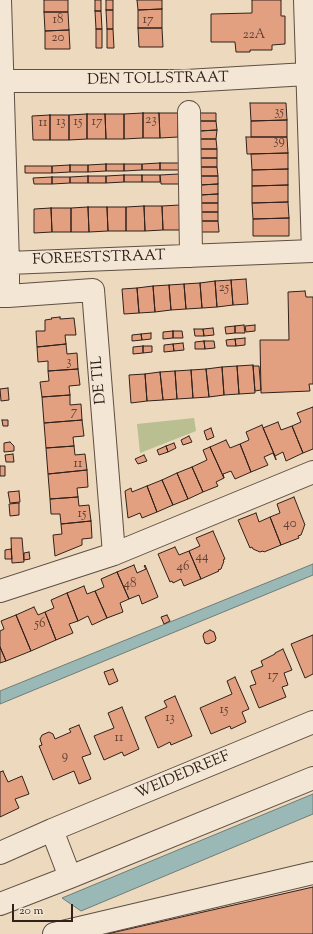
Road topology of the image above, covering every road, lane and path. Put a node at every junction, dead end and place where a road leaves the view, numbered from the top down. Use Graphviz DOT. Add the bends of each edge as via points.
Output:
graph roads {
  1 [pos="0,0"];
  2 [pos="305,0"];
  3 [pos="310,78"];
  4 [pos="1,81"];
  5 [pos="190,112"];
  6 [pos="313,251"];
  7 [pos="190,256"];
  8 [pos="8,263"];
  9 [pos="4,296"];
  10 [pos="313,472"];
  11 [pos="114,554"];
  12 [pos="0,590"];
  13 [pos="313,722"];
  14 [pos="313,778"];
  15 [pos="52,830"];
  16 [pos="0,852"];
  17 [pos="313,873"];
  18 [pos="70,878"];
  19 [pos="0,904"];
  20 [pos="54,934"];
  1 -- 4 [label="street"];
  2 -- 3 [label="street"];
  3 -- 4 [label="street, DEN TOLLSTRAAT"];
  3 -- 6 [label="street"];
  4 -- 8 [label="street"];
  5 -- 7 [label="street"];
  6 -- 7 [label="street, FOREESTSTRAAT"];
  7 -- 8 [label="street, FOREESTSTRAAT"];
  8 -- 9 [label="street"];
  9 -- 11 [label="street, DE TIL" via="93,290"];
  10 -- 11 [label="street"];
  11 -- 12 [label="street"];
  13 -- 15 [label="street, WEIDEDREEF"];
  14 -- 18 [label="street"];
  15 -- 16 [label="street, WEIDEDREEF"];
  15 -- 18 [label="street"];
  17 -- 20 [label="street"];
  18 -- 19 [label="street"];
}
